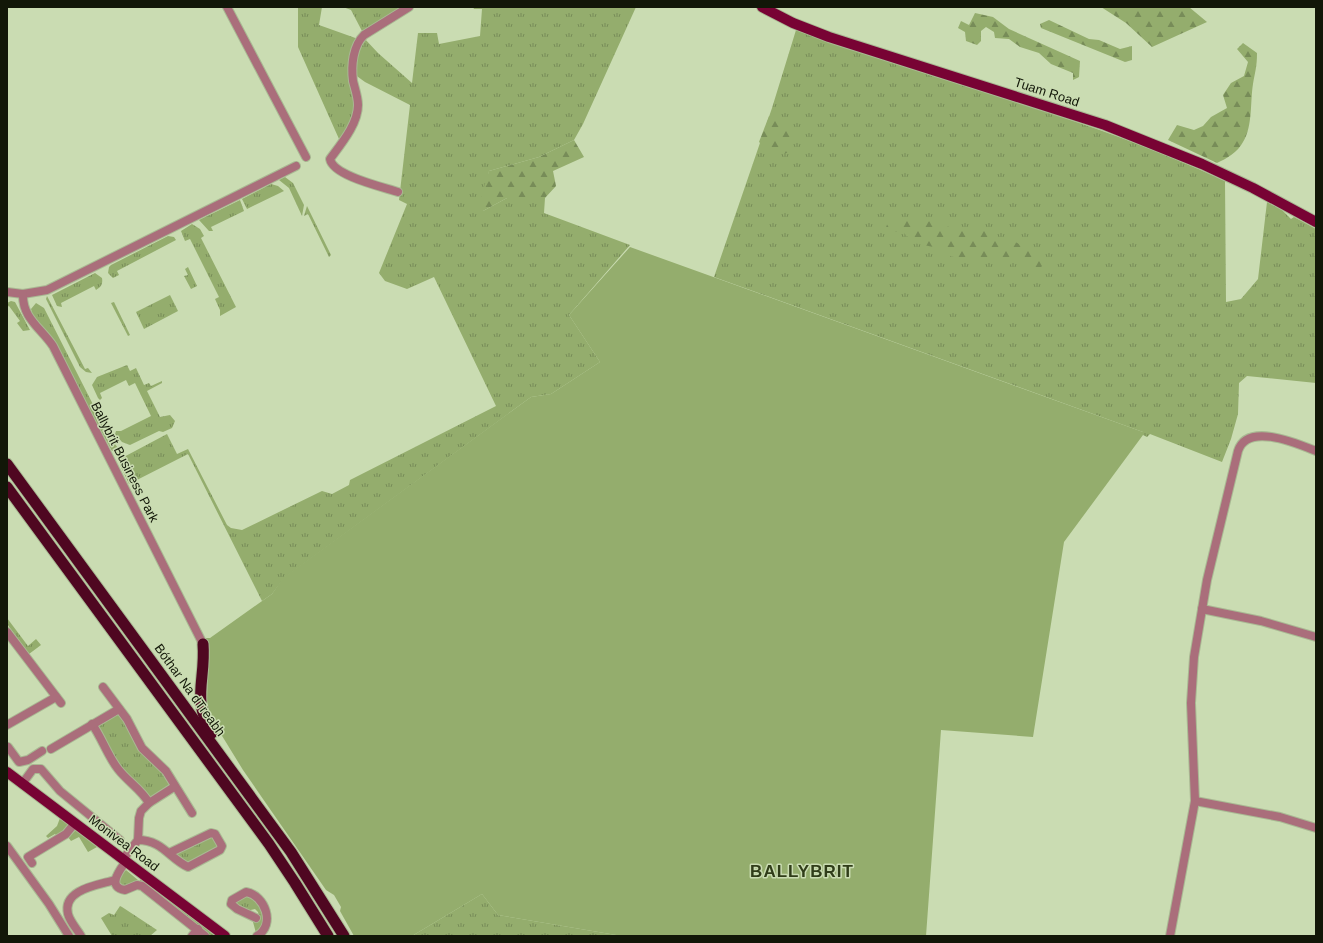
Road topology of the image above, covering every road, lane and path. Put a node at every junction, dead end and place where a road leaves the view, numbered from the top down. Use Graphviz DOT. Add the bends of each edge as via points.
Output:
graph roads {
  1 [pos="227,7"];
  2 [pos="409,7"];
  3 [pos="762,7"];
  4 [pos="306,157"];
  5 [pos="296,166"];
  6 [pos="398,192"];
  7 [pos="1316,222"];
  8 [pos="7,292"];
  9 [pos="23,294"];
  10 [pos="1316,451"];
  11 [pos="7,464"];
  12 [pos="7,487"];
  13 [pos="7,490"];
  14 [pos="20,505"];
  15 [pos="1202,609"];
  16 [pos="7,632"];
  17 [pos="1316,638"];
  18 [pos="203,644"];
  19 [pos="103,687"];
  20 [pos="119,709"];
  21 [pos="92,724"];
  22 [pos="7,725"];
  23 [pos="8,747"];
  24 [pos="51,749"];
  25 [pos="42,751"];
  26 [pos="31,758"];
  27 [pos="37,768"];
  28 [pos="7,772"];
  29 [pos="239,780"];
  30 [pos="22,784"];
  31 [pos="174,787"];
  32 [pos="1195,801"];
  33 [pos="149,803"];
  34 [pos="192,813"];
  35 [pos="75,823"];
  36 [pos="1316,828"];
  37 [pos="120,840"];
  38 [pos="138,840"];
  39 [pos="7,846"];
  40 [pos="169,853"];
  41 [pos="125,860"];
  42 [pos="32,863"];
  43 [pos="115,880"];
  44 [pos="256,918"];
  45 [pos="198,929"];
  46 [pos="69,936"];
  47 [pos="81,936"];
  48 [pos="192,936"];
  49 [pos="205,936"];
  50 [pos="225,936"];
  51 [pos="257,936"];
  52 [pos="328,936"];
  53 [pos="344,936"];
  54 [pos="1170,936"];
  1 -- 4 [label="street"];
  2 -- 6 [label="street" via="359,39 352,61 358,106 351,128 330,159 337,169 349,176"];
  3 -- 7 [label="main road, Tuam Road" via="829,37 1059,110 1157,145 1253,188"];
  5 -- 9 [label="street" via="72,279 44,291"];
  8 -- 9 [label="street"];
  9 -- 18 [label="street, Ballybrit Business Park" via="29,318 53,346"];
  10 -- 15 [label="street" via="1292,442 1261,436 1252,436 1241,444"];
  11 -- 29 [label="highway, Bóthar Na dTreabh"];
  12 -- 14 [label="highway"];
  13 -- 14 [label="highway"];
  14 -- 52 [label="highway" via="276,855"];
  15 -- 17 [label="street" via="1261,621"];
  15 -- 32 [label="street" via="1191,692"];
  16 -- 22 [label="street" via="58,700"];
  18 -- 29 [label="highway" via="200,697 202,714 232,762"];
  19 -- 20 [label="street"];
  20 -- 21 [label="street"];
  20 -- 31 [label="street" via="142,748 166,771"];
  21 -- 24 [label="street"];
  21 -- 33 [label="street" via="117,768 142,792"];
  23 -- 26 [label="street" via="19,762"];
  25 -- 26 [label="street"];
  26 -- 27 [label="street"];
  27 -- 30 [label="street"];
  27 -- 37 [label="street" via="44,771 60,791"];
  28 -- 30 [label="main road, Monivea Road"];
  29 -- 53 [label="highway, Bóthar Na dTreabh" via="298,862"];
  30 -- 35 [label="main road, Monivea Road"];
  31 -- 33 [label="street"];
  31 -- 34 [label="street"];
  32 -- 36 [label="street" via="1280,817"];
  32 -- 54 [label="street"];
  33 -- 38 [label="street" via="139,815"];
  35 -- 41 [label="main road, Monivea Road"];
  35 -- 42 [label="street" via="65,835 28,857"];
  38 -- 40 [label="street" via="153,842"];
  38 -- 41 [label="street"];
  39 -- 46 [label="street"];
  40 -- 40 [label="street" via="190,867 220,850 222,846 215,834 211,833"];
  41 -- 43 [label="street"];
  41 -- 50 [label="main road, Monivea Road"];
  43 -- 45 [label="street" via="122,890 142,886"];
  43 -- 47 [label="street" via="84,889 72,899 68,914"];
  44 -- 51 [label="street" via="234,908 232,900 246,892 261,901 266,910 267,921"];
  45 -- 48 [label="street"];
  45 -- 49 [label="street"];
}
